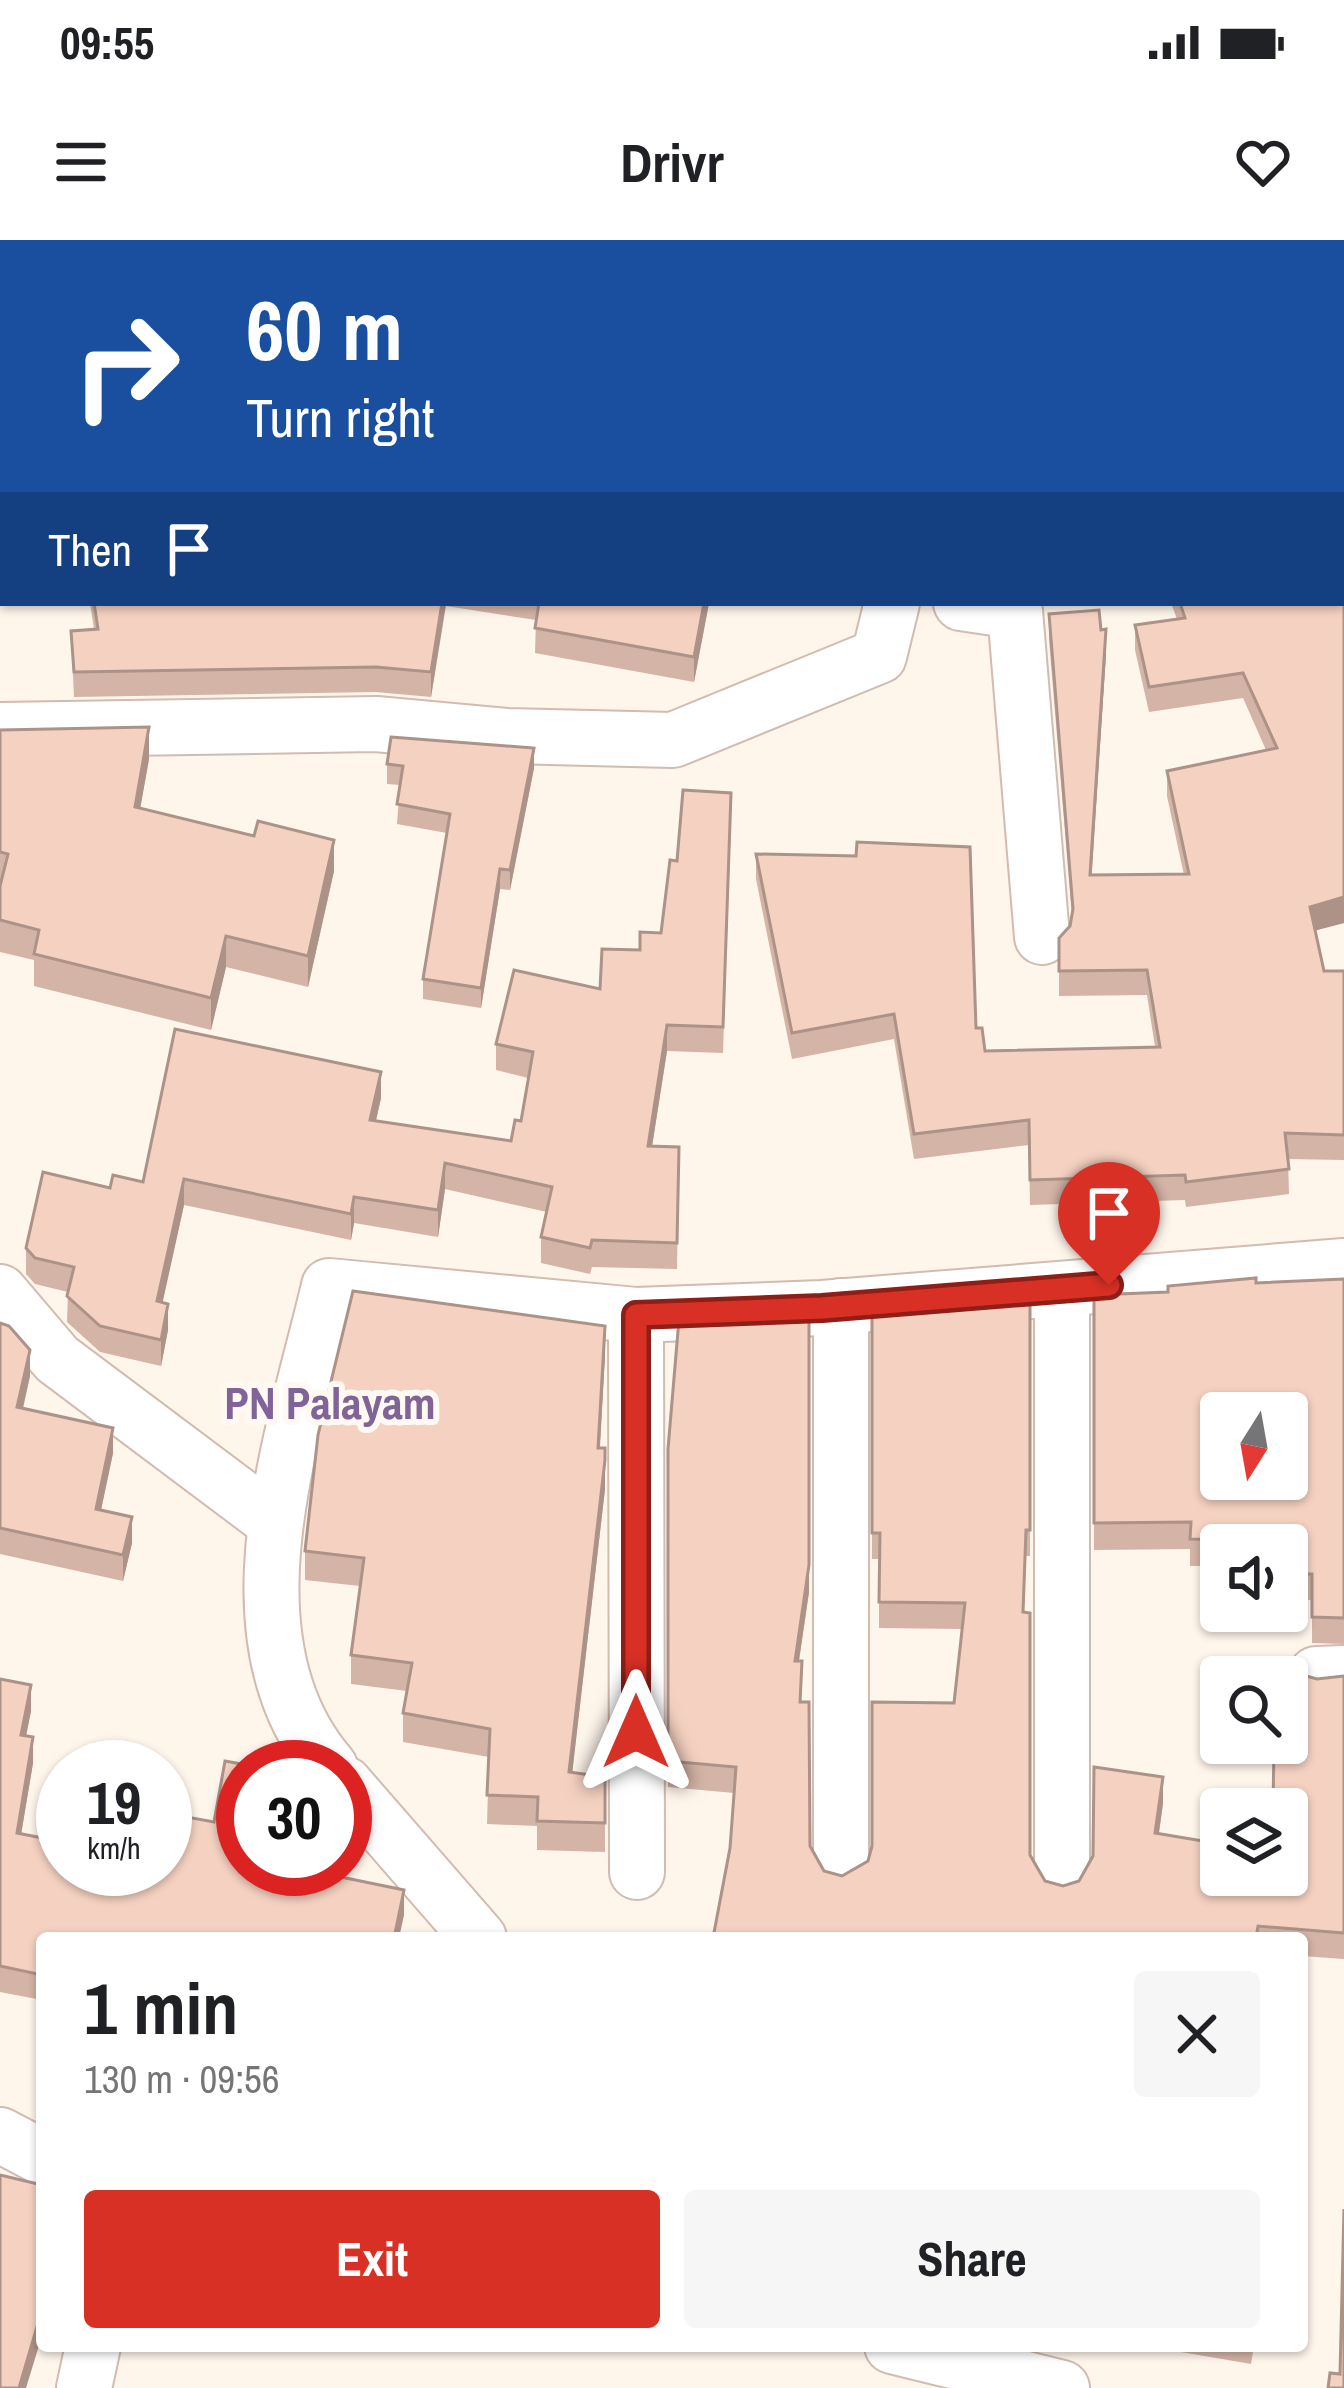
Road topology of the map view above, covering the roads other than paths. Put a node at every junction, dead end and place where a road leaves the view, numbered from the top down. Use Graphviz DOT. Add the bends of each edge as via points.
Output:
graph roads {
  1 [pos="891,606"];
  2 [pos="981,606"];
  3 [pos="0,730"];
  4 [pos="1042,937"];
  5 [pos="1344,1266"];
  6 [pos="1062,1289"];
  7 [pos="0,1292"];
  8 [pos="841,1306"];
  9 [pos="636,1315"];
  10 [pos="273,1521"];
  11 [pos="307,1740"];
  12 [pos="372,1815"];
  13 [pos="841,1871"];
  14 [pos="637,1872"];
  15 [pos="1062,1881"];
  16 [pos="474,1932"];
  17 [pos="0,2134"];
  18 [pos="36,2154"];
  19 [pos="92,2352"];
  20 [pos="916,2352"];
  21 [pos="84,2388"];
  22 [pos="1062,2388"];
  1 -- 3 [label="street" via="879,656 674,740 376,724"];
  2 -- 4 [label="street" via="1015,611"];
  5 -- 6 [label="street"];
  6 -- 8 [label="street"];
  6 -- 15 [label="street"];
  7 -- 10 [label="street" via="56,1359"];
  8 -- 9 [label="street"];
  8 -- 13 [label="street"];
  9 -- 10 [label="street" via="329,1286"];
  9 -- 14 [label="street"];
  10 -- 11 [label="street" via="271,1629"];
  12 -- 16 [label="street"];
  17 -- 18 [label="street"];
  19 -- 21 [label="street"];
  20 -- 22 [label="street"];
}
